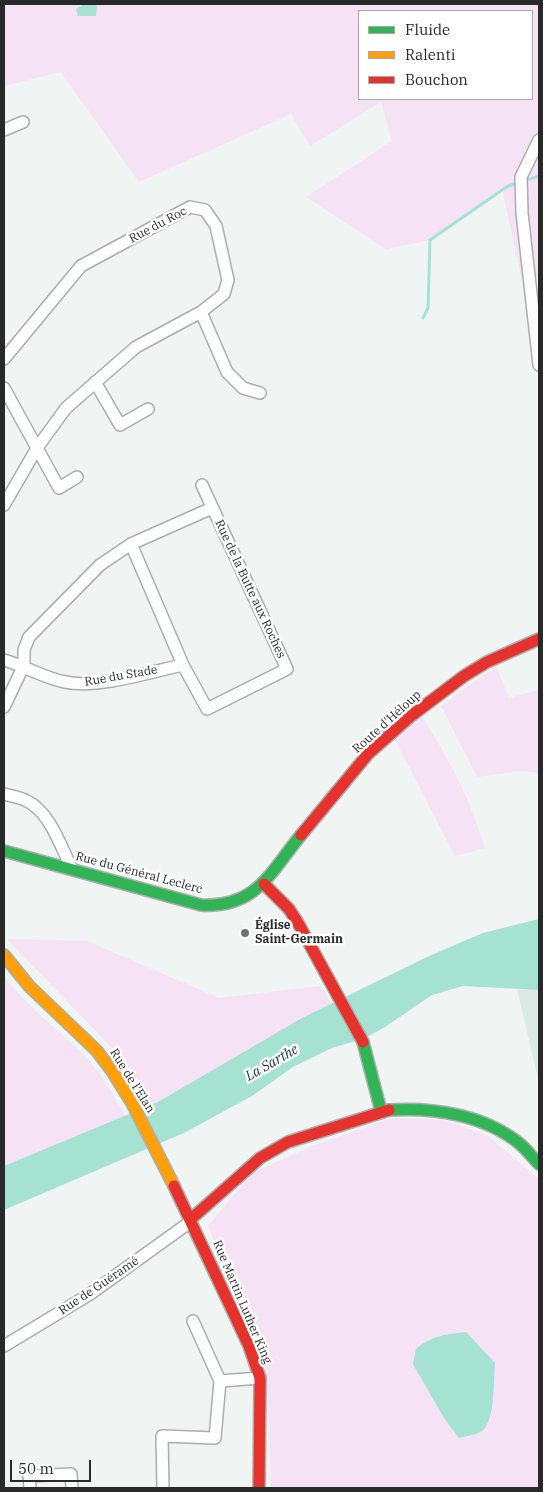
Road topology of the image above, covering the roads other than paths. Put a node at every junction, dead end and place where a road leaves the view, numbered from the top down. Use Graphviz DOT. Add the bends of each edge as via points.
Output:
graph roads {
  1 [pos="23,122"];
  2 [pos="4,130"];
  3 [pos="539,140"];
  4 [pos="201,312"];
  5 [pos="4,359"];
  6 [pos="539,365"];
  7 [pos="95,382"];
  8 [pos="4,388"];
  9 [pos="260,393"];
  10 [pos="148,409"];
  11 [pos="37,448"];
  12 [pos="77,477"];
  13 [pos="202,485"];
  14 [pos="4,505"];
  15 [pos="212,508"];
  16 [pos="131,544"];
  17 [pos="539,639"];
  18 [pos="4,660"];
  19 [pos="182,665"];
  20 [pos="24,666"];
  21 [pos="4,707"];
  22 [pos="4,794"];
  23 [pos="4,851"];
  24 [pos="72,869"];
  25 [pos="264,884"];
  26 [pos="4,955"];
  27 [pos="381,1111"];
  28 [pos="539,1164"];
  29 [pos="190,1219"];
  30 [pos="193,1320"];
  31 [pos="4,1346"];
  32 [pos="260,1378"];
  33 [pos="220,1381"];
  34 [pos="30,1488"];
  35 [pos="72,1488"];
  36 [pos="164,1488"];
  37 [pos="260,1488"];
  1 -- 2 [label="street"];
  3 -- 6 [label="street" via="521,177"];
  4 -- 5 [label="street, Rue du Roc" via="224,294 228,280 216,226 205,210 190,207 81,266"];
  4 -- 7 [label="street, Rue du Roc" via="136,347"];
  4 -- 9 [label="street" via="227,372 243,388"];
  7 -- 10 [label="street" via="120,425"];
  7 -- 11 [label="street, Rue du Roc" via="66,408"];
  8 -- 11 [label="street"];
  11 -- 12 [label="street" via="59,488"];
  11 -- 14 [label="street, Rue du Roc"];
  13 -- 15 [label="street, Rue de la Butte aux Roches"];
  15 -- 16 [label="street, Rue de la Butte aux Roches"];
  15 -- 19 [label="street, Rue de la Butte aux Roches" via="287,669 207,709"];
  16 -- 19 [label="street, Rue de la Butte aux Roches"];
  16 -- 20 [label="street, Rue de la Butte aux Roches" via="100,565 29,637 24,650"];
  17 -- 25 [label="street, Route d'Héloup" via="464,676 375,748"];
  18 -- 20 [label="street, Rue du Stade"];
  19 -- 20 [label="street, Rue du Stade" via="80,683 54,679"];
  20 -- 21 [label="street, Rue de la Butte aux Roches"];
  22 -- 24 [label="street" via="28,801 43,815 55,832"];
  23 -- 24 [label="street, Rue du Général Leclerc"];
  24 -- 25 [label="street, Rue du Général Leclerc" via="217,907 249,896"];
  25 -- 27 [label="street" via="289,909 365,1045"];
  26 -- 29 [label="street, Rue de l'Elan" via="30,986 97,1052 132,1103"];
  27 -- 28 [label="street" via="441,1110 484,1123 520,1144"];
  27 -- 29 [label="street" via="288,1142 260,1158"];
  29 -- 31 [label="street, Rue de Guéramé" via="90,1294"];
  29 -- 32 [label="street, Rue Martin Luther King" via="249,1346"];
  30 -- 33 [label="street"];
  32 -- 33 [label="street"];
  32 -- 37 [label="street, Rue Martin Luther King"];
  33 -- 36 [label="street" via="215,1438 162,1436"];
  34 -- 35 [label="street" via="30,1476 71,1474"];
}
